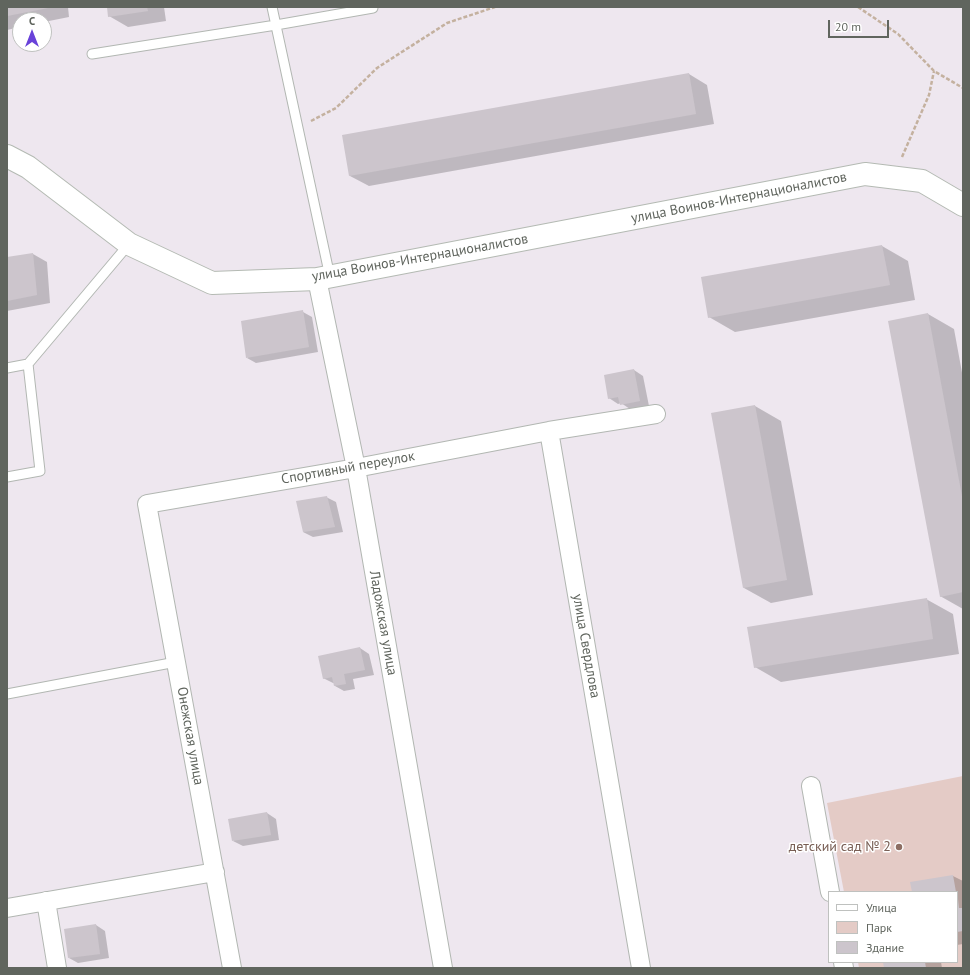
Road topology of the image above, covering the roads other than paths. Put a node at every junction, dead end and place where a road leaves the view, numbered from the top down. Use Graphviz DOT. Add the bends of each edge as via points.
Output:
graph roads {
  1 [pos="272,7"];
  2 [pos="373,8"];
  3 [pos="276,25"];
  4 [pos="92,54"];
  5 [pos="7,156"];
  6 [pos="963,205"];
  7 [pos="129,244"];
  8 [pos="324,278"];
  9 [pos="28,364"];
  10 [pos="7,368"];
  11 [pos="656,414"];
  12 [pos="549,431"];
  13 [pos="356,468"];
  14 [pos="7,477"];
  15 [pos="147,504"];
  16 [pos="176,662"];
  17 [pos="7,694"];
  18 [pos="811,786"];
  19 [pos="214,872"];
  20 [pos="830,891"];
  21 [pos="46,901"];
  22 [pos="7,908"];
  23 [pos="56,968"];
  24 [pos="232,968"];
  25 [pos="443,968"];
  26 [pos="641,968"];
  1 -- 3 [label="lane"];
  2 -- 3 [label="lane"];
  3 -- 4 [label="lane"];
  3 -- 8 [label="lane" via="298,127"];
  5 -- 7 [label="street, улица Воинов-Интернационалистов" via="28,167"];
  6 -- 8 [label="street, улица Воинов-Интернационалистов" via="922,181 865,174"];
  7 -- 8 [label="street, улица Воинов-Интернационалистов" via="212,283"];
  7 -- 9 [label="lane"];
  8 -- 13 [label="street, Ладожская улица"];
  9 -- 10 [label="lane"];
  9 -- 14 [label="lane" via="40,471"];
  11 -- 12 [label="street"];
  12 -- 13 [label="street, Спортивный переулок"];
  12 -- 26 [label="street, улица Свердлова"];
  13 -- 15 [label="street, Спортивный переулок"];
  13 -- 25 [label="street, Ладожская улица"];
  15 -- 16 [label="street, Онежская улица"];
  16 -- 17 [label="lane"];
  16 -- 19 [label="street, Онежская улица"];
  18 -- 20 [label="street"];
  19 -- 21 [label="street"];
  19 -- 24 [label="street, Онежская улица"];
  21 -- 22 [label="street"];
  21 -- 23 [label="street"];
}
